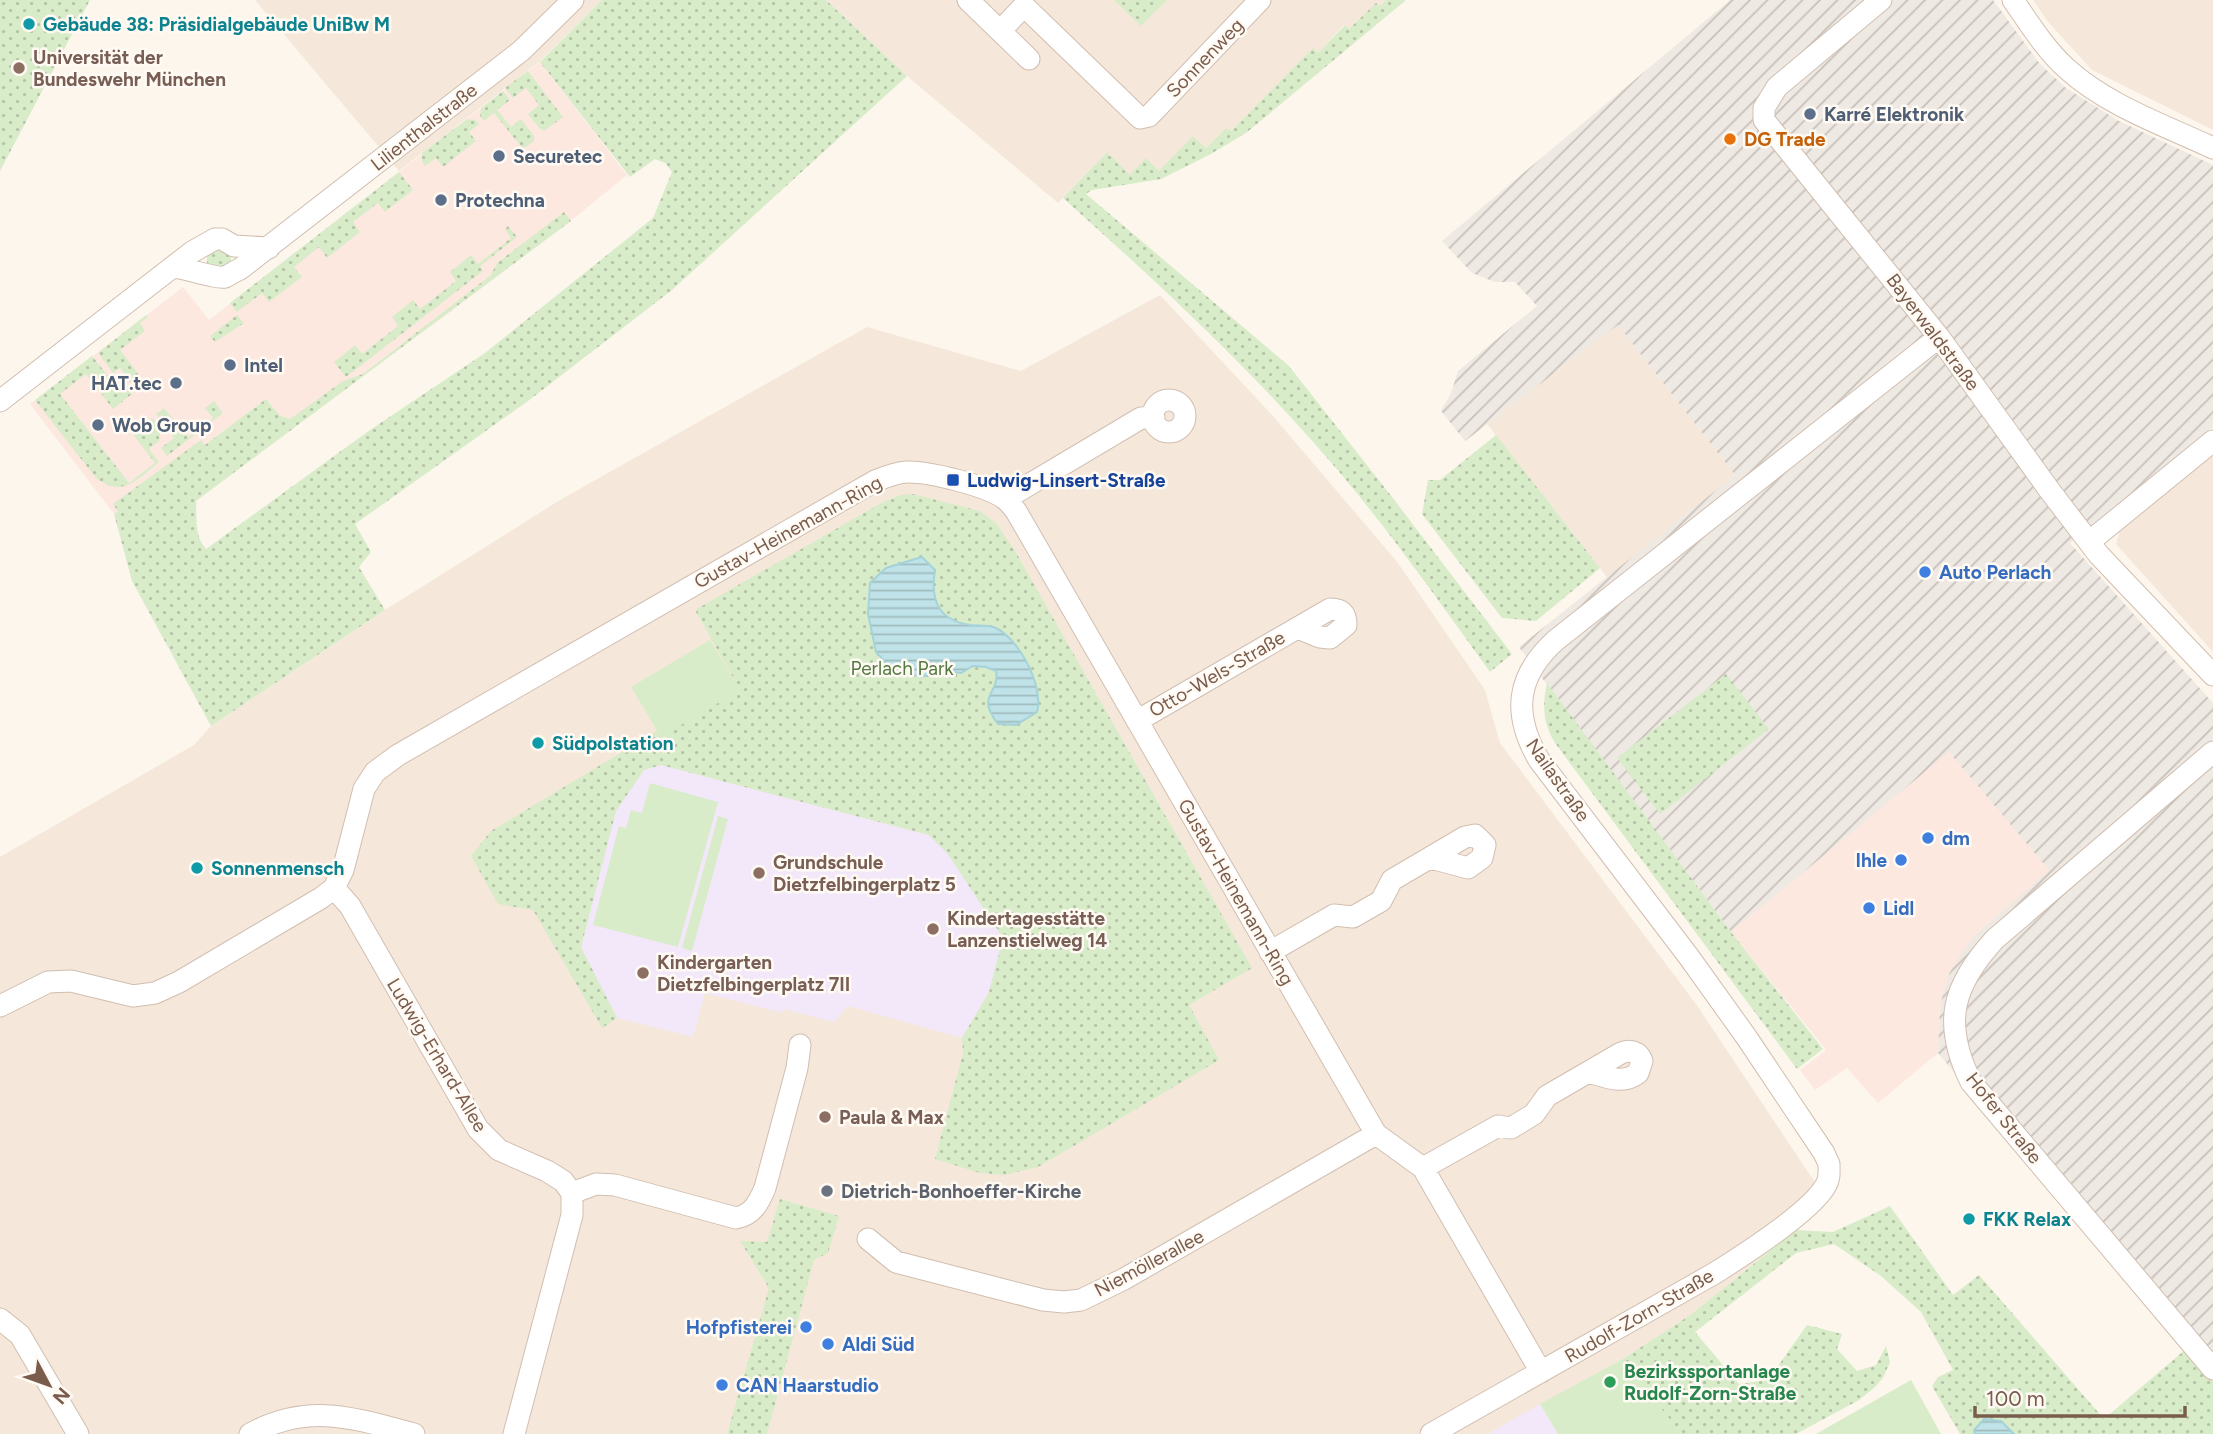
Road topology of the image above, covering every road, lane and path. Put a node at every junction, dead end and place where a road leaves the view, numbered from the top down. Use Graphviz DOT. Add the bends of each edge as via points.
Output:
graph roads {
  1 [pos="573,0"];
  2 [pos="968,0"];
  3 [pos="1260,0"];
  4 [pos="1881,0"];
  5 [pos="2013,0"];
  6 [pos="1027,3"];
  7 [pos="1000,31"];
  8 [pos="1029,59"];
  9 [pos="2213,148"];
  10 [pos="234,246"];
  11 [pos="203,247"];
  12 [pos="269,248"];
  13 [pos="173,267"];
  14 [pos="205,272"];
  15 [pos="232,273"];
  16 [pos="1939,337"];
  17 [pos="0,401"];
  18 [pos="1154,417"];
  19 [pos="2213,441"];
  20 [pos="1005,499"];
  21 [pos="2089,542"];
  22 [pos="1298,628"];
  23 [pos="2213,675"];
  24 [pos="1137,721"];
  25 [pos="2213,752"];
  26 [pos="1431,858"];
  27 [pos="334,888"];
  28 [pos="1270,952"];
  29 [pos="0,1006"];
  30 [pos="800,1045"];
  31 [pos="1589,1072"];
  32 [pos="1376,1134"];
  33 [pos="1423,1168"];
  34 [pos="1830,1177"];
  35 [pos="572,1193"];
  36 [pos="868,1239"];
  37 [pos="0,1319"];
  38 [pos="2213,1369"];
  39 [pos="1541,1372"];
  40 [pos="78,1434"];
  41 [pos="250,1434"];
  42 [pos="414,1434"];
  43 [pos="514,1434"];
  44 [pos="1431,1434"];
  1 -- 12 [label="street, Lilienthalstraße" via="522,51"];
  2 -- 7 [label="street"];
  3 -- 6 [label="street, Sonnenweg" via="1149,116 1140,118"];
  4 -- 16 [label="street, Bayerwaldstraße" via="1777,87 1764,107 1764,120"];
  5 -- 9 [label="street" via="2051,52 2080,79"];
  6 -- 7 [label="street"];
  7 -- 8 [label="street"];
  10 -- 11 [label="street" via="215,239"];
  10 -- 12 [label="street"];
  10 -- 15 [label="street" via="238,260"];
  11 -- 13 [label="street"];
  11 -- 14 [label="street" via="200,260"];
  12 -- 15 [label="street, Lilienthalstraße"];
  13 -- 14 [label="street"];
  13 -- 17 [label="street"];
  14 -- 15 [label="street" via="216,278"];
  16 -- 21 [label="street, Bayerwaldstraße"];
  16 -- 34 [label="street, Nailastraße" via="1556,640 1536,661 1522,700 1522,725 1539,760 1747,1038 1824,1153"];
  18 -- 20 [label="street" via="1141,418"];
  19 -- 21 [label="street"];
  20 -- 24 [label="street, Gustav-Heinemann-Ring" via="1017,511"];
  20 -- 27 [label="street, Gustav-Heinemann-Ring" via="928,474 906,472 882,478 479,707 375,772 364,789"];
  21 -- 23 [label="street, Bayerwaldstraße"];
  22 -- 24 [label="street, Otto-Wels-Straße"];
  24 -- 28 [label="street, Gustav-Heinemann-Ring"];
  25 -- 38 [label="street, Hofer Straße" via="1995,939 1965,978 1956,998 1954,1026 1971,1082"];
  26 -- 28 [label="street" via="1392,880 1381,901 1353,916 1334,915"];
  27 -- 29 [label="street" via="155,993 133,996 71,981 48,982"];
  27 -- 35 [label="street, Ludwig-Erhard-Allee" via="350,906 478,1129 499,1150 547,1171"];
  28 -- 32 [label="street, Gustav-Heinemann-Ring"];
  30 -- 35 [label="street" via="765,1188 759,1202 744,1216 736,1218 615,1185 596,1184"];
  31 -- 33 [label="street" via="1547,1096 1534,1114 1511,1128 1498,1126"];
  32 -- 33 [label="street, Gustav-Heinemann-Ring"];
  32 -- 36 [label="street, Niemöllerallee" via="1081,1300 1043,1300 896,1262"];
  33 -- 39 [label="street, Gustav-Heinemann-Ring"];
  34 -- 39 [label="street, Rudolf-Zorn-Straße" via="1815,1198 1747,1253"];
  35 -- 43 [label="street" via="572,1215"];
  37 -- 40 [label="street" via="20,1335"];
  39 -- 44 [label="street, Rudolf-Zorn-Straße"];
  41 -- 42 [label="street" via="301,1415 357,1419"];
}
